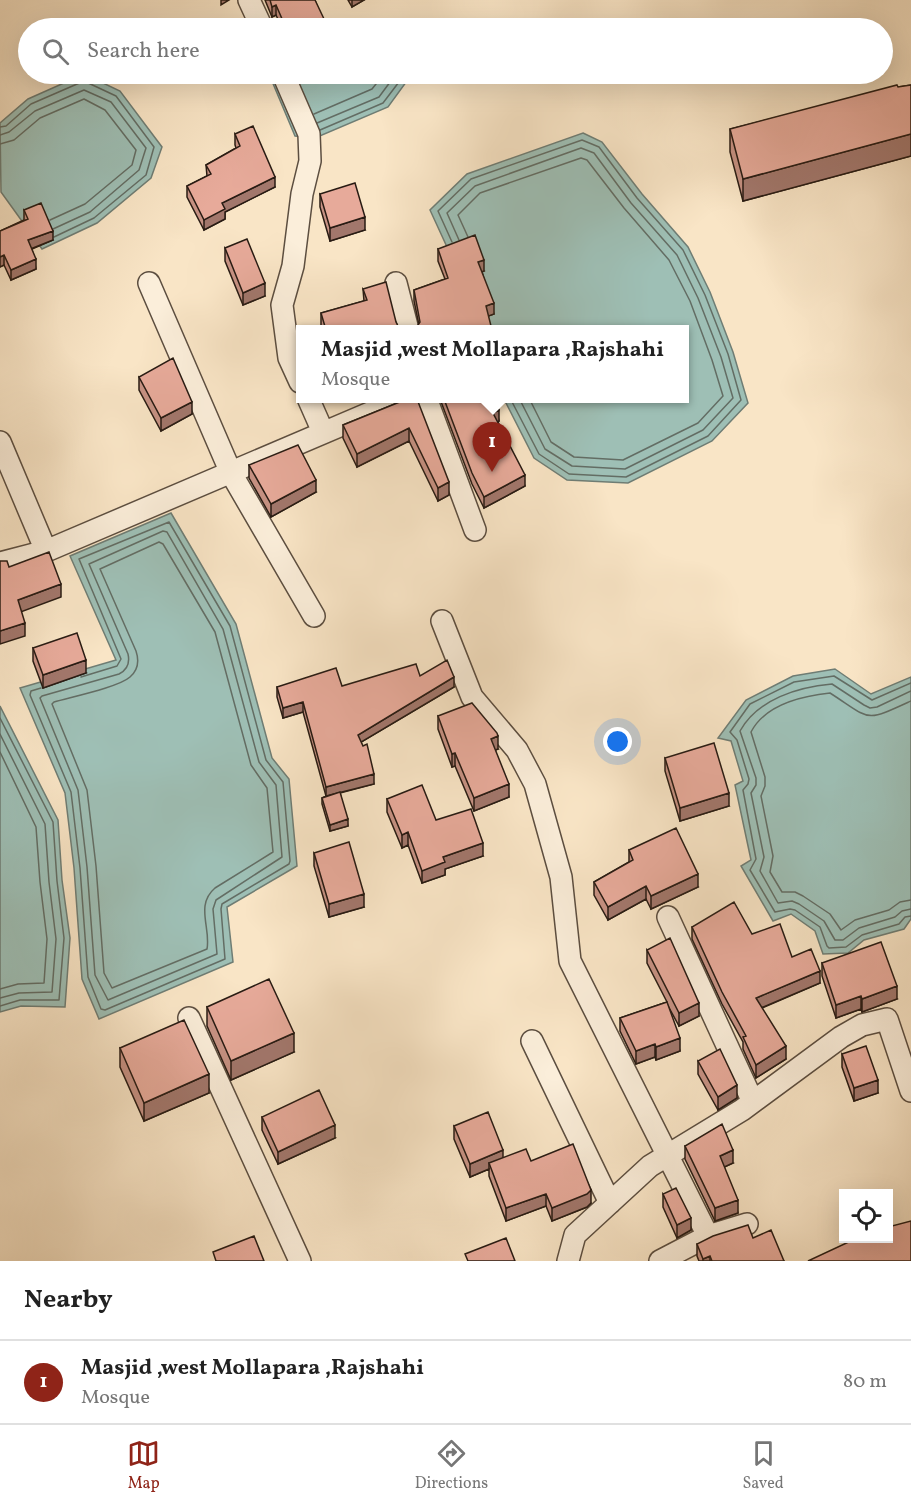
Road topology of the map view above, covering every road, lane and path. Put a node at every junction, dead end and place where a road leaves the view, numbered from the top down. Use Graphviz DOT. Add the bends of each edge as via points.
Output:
graph roads {
  1 [pos="249,0"];
  2 [pos="257,18"];
  3 [pos="287,84"];
  4 [pos="148,283"];
  5 [pos="396,283"];
  6 [pos="407,325"];
  7 [pos="296,373"];
  8 [pos="310,403"];
  9 [pos="395,403"];
  10 [pos="427,403"];
  11 [pos="323,432"];
  12 [pos="0,442"];
  13 [pos="231,473"];
  14 [pos="475,530"];
  15 [pos="46,551"];
  16 [pos="0,563"];
  17 [pos="314,616"];
  18 [pos="442,621"];
  19 [pos="668,917"];
  20 [pos="189,1018"];
  21 [pos="532,1041"];
  22 [pos="911,1091"];
  23 [pos="753,1102"];
  24 [pos="668,1155"];
  25 [pos="610,1203"];
  26 [pos="747,1224"];
  27 [pos="708,1236"];
  28 [pos="570,1260"];
  29 [pos="300,1261"];
  30 [pos="660,1261"];
  1 -- 2 [label="street"];
  3 -- 7 [label="street" via="309,134 310,161 293,266 282,305 289,358"];
  4 -- 13 [label="street"];
  5 -- 6 [label="street"];
  8 -- 11 [label="street"];
  9 -- 11 [label="street"];
  10 -- 14 [label="street"];
  11 -- 13 [label="street"];
  12 -- 15 [label="street"];
  13 -- 15 [label="street"];
  13 -- 17 [label="street"];
  15 -- 16 [label="street"];
  18 -- 24 [label="street" via="472,698 517,750 535,784 561,877 570,961"];
  19 -- 23 [label="street"];
  20 -- 29 [label="street"];
  21 -- 25 [label="street"];
  22 -- 23 [label="street" via="887,1019 841,1037"];
  23 -- 24 [label="street"];
  24 -- 25 [label="street" via="650,1166"];
  24 -- 27 [label="street"];
  25 -- 28 [label="street" via="575,1235"];
  26 -- 27 [label="street"];
  27 -- 30 [label="street"];
}
